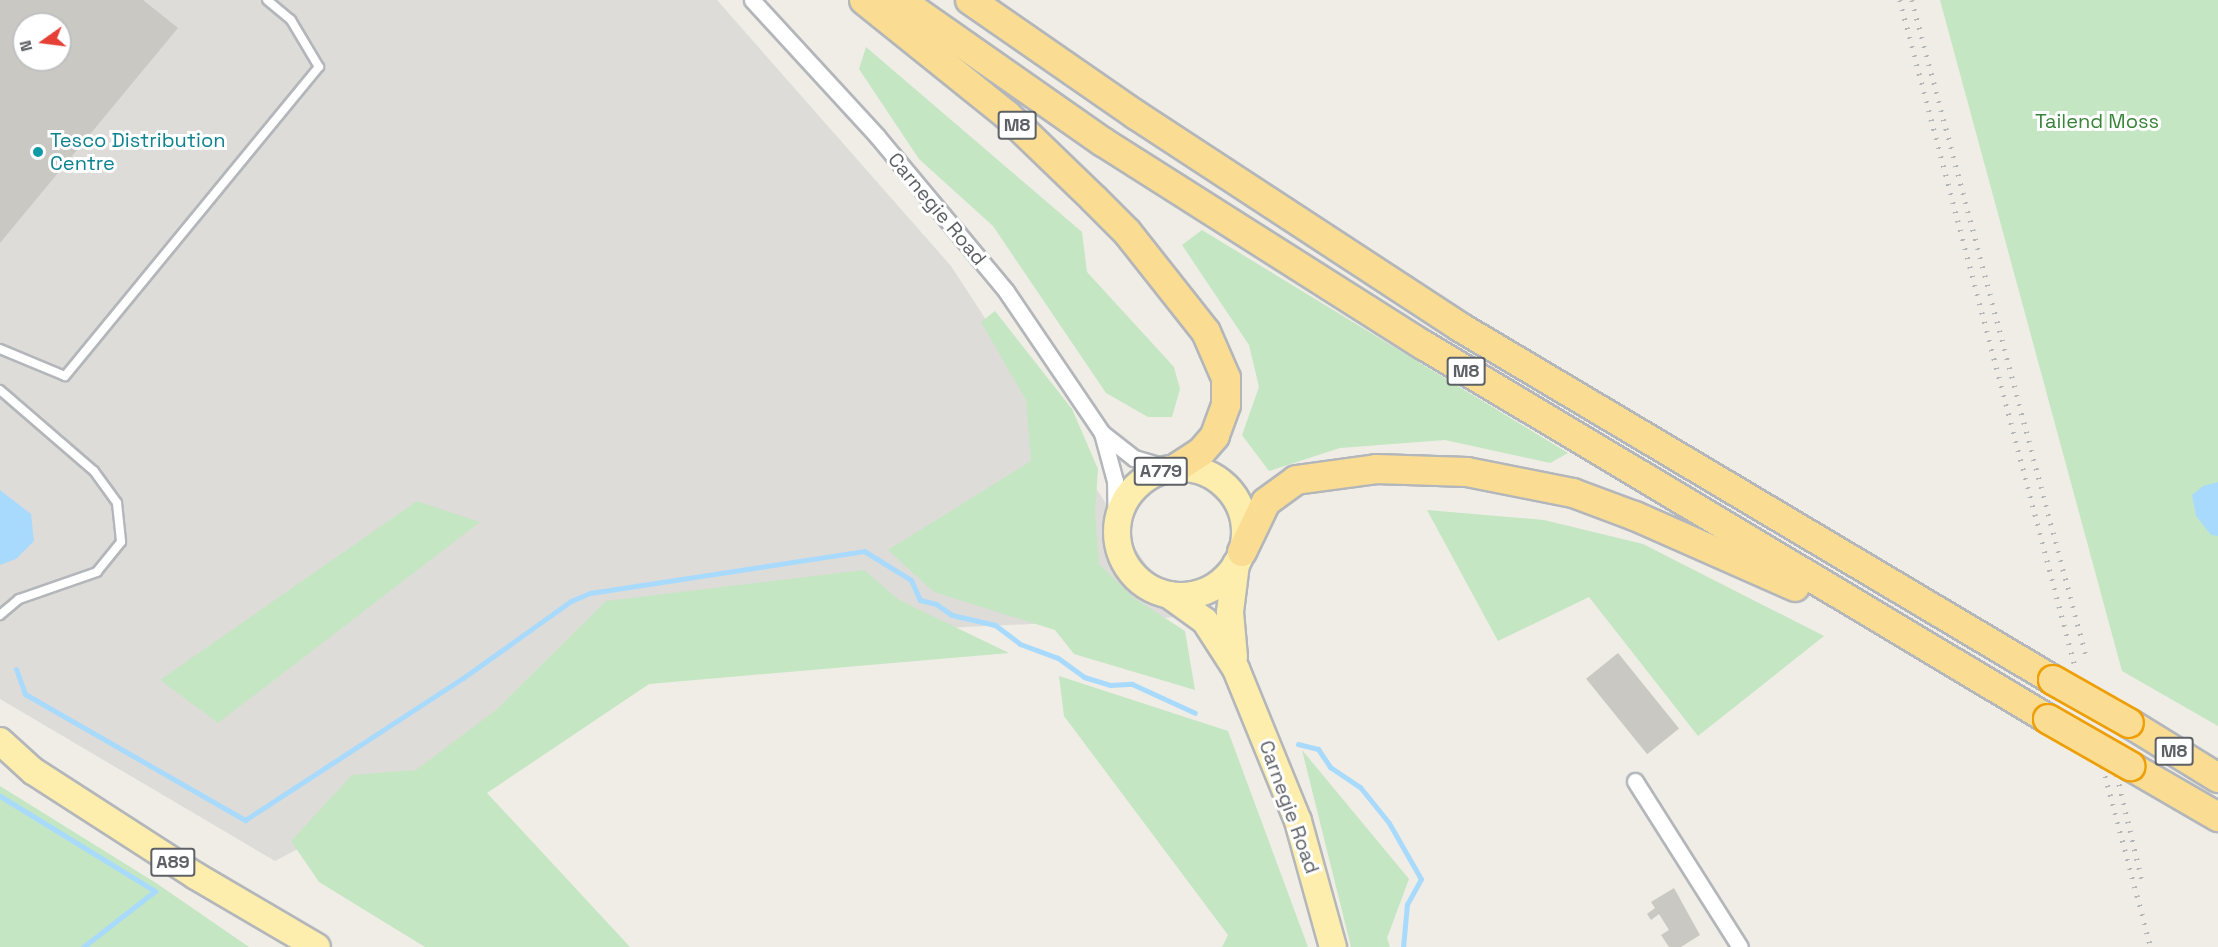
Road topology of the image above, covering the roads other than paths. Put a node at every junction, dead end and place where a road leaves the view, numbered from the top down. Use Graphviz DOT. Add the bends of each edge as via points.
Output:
graph roads {
  1 [pos="267,0"];
  2 [pos="752,0"];
  3 [pos="864,0"];
  4 [pos="900,0"];
  5 [pos="970,0"];
  6 [pos="0,349"];
  7 [pos="0,390"];
  8 [pos="1102,434"];
  9 [pos="1174,468"];
  10 [pos="1116,532"];
  11 [pos="1239,558"];
  12 [pos="1169,595"];
  13 [pos="0,615"];
  14 [pos="1910,638"];
  15 [pos="1236,669"];
  16 [pos="0,720"];
  17 [pos="0,741"];
  18 [pos="33,771"];
  19 [pos="2218,778"];
  20 [pos="1635,782"];
  21 [pos="2218,817"];
  22 [pos="317,947"];
  23 [pos="1333,947"];
  24 [pos="1740,947"];
  1 -- 6 [label="lane" via="291,20 319,67 65,376"];
  2 -- 8 [label="street, Carnegie Road" via="877,136 1006,291"];
  3 -- 9 [label="highway, M8" via="1007,115 1094,199 1126,232 1206,332 1226,378 1226,405 1215,436 1201,452"];
  4 -- 14 [label="highway, M8" via="1103,142 1395,327"];
  5 -- 19 [label="highway, M8, bridge" via="1136,115 1460,327"];
  7 -- 13 [label="lane" via="94,471 117,503 121,542 97,572 19,599"];
  8 -- 9 [label="street, Carnegie Road" via="1144,464"];
  8 -- 10 [label="street, Carnegie Road" via="1114,481"];
  9 -- 10 [label="main road, A779" via="1153,473 1126,498"];
  9 -- 11 [label="main road, A779" via="1208,474 1232,493 1245,532"];
  10 -- 12 [label="main road, A779" via="1120,554 1131,573 1148,587"];
  11 -- 12 [label="main road" via="1207,590"];
  11 -- 14 [label="highway, M8" via="1266,501 1296,480 1376,469 1467,472 1573,493 1635,516"];
  11 -- 15 [label="main road, Carnegie Road / A779" via="1230,628"];
  12 -- 15 [label="main road, Carnegie Road / A779" via="1205,621"];
  14 -- 21 [label="highway, M8, bridge"];
  15 -- 23 [label="main road, Carnegie Road / A779" via="1298,821"];
  16 -- 18 [label="main road, A89"];
  17 -- 18 [label="main road, A89"];
  18 -- 22 [label="main road, A89" via="196,876"];
  20 -- 24 [label="street"];
}
